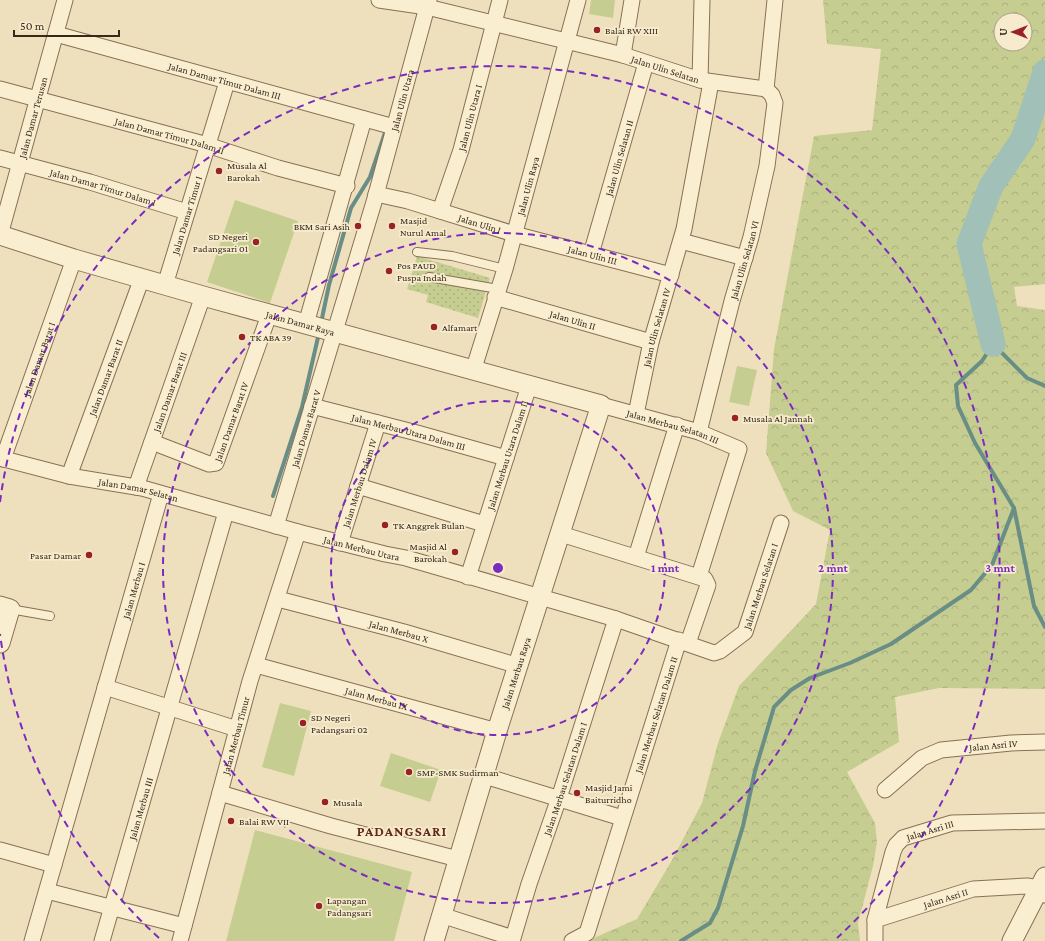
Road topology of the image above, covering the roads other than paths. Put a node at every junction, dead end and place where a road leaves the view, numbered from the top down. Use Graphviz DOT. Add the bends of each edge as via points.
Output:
graph roads {
  1 [pos="65,0"];
  2 [pos="379,0"];
  3 [pos="500,0"];
  4 [pos="578,0"];
  5 [pos="632,0"];
  6 [pos="702,0"];
  7 [pos="775,0"];
  8 [pos="425,5"];
  9 [pos="494,24"];
  10 [pos="56,34"];
  11 [pos="566,41"];
  12 [pos="623,55"];
  13 [pos="646,63"];
  14 [pos="706,81"];
  15 [pos="227,82"];
  16 [pos="0,89"];
  17 [pos="766,89"];
  18 [pos="38,100"];
  19 [pos="364,120"];
  20 [pos="389,126"];
  21 [pos="207,145"];
  22 [pos="0,158"];
  23 [pos="20,163"];
  24 [pos="347,186"];
  25 [pos="376,194"];
  26 [pos="440,211"];
  27 [pos="187,212"];
  28 [pos="514,234"];
  29 [pos="0,235"];
  30 [pos="681,241"];
  31 [pos="417,252"];
  32 [pos="591,254"];
  33 [pos="745,258"];
  34 [pos="74,259"];
  35 [pos="504,269"];
  36 [pos="672,275"];
  37 [pos="429,277"];
  38 [pos="142,278"];
  39 [pos="165,285"];
  40 [pos="496,293"];
  41 [pos="203,296"];
  42 [pos="269,315"];
  43 [pos="320,328"];
  44 [pos="651,342"];
  45 [pos="473,371"];
  46 [pos="529,386"];
  47 [pos="601,405"];
  48 [pos="312,406"];
  49 [pos="636,414"];
  50 [pos="378,423"];
  51 [pos="676,425"];
  52 [pos="699,432"];
  53 [pos="152,442"];
  54 [pos="506,458"];
  55 [pos="1,459"];
  56 [pos="69,476"];
  57 [pos="358,486"];
  58 [pos="136,487"];
  59 [pos="161,494"];
  60 [pos="226,512"];
  61 [pos="781,523"];
  62 [pos="484,524"];
  63 [pos="276,526"];
  64 [pos="298,532"];
  65 [pos="561,534"];
  66 [pos="340,543"];
  67 [pos="636,557"];
  68 [pos="468,577"];
  69 [pos="704,580"];
  70 [pos="540,598"];
  71 [pos="278,599"];
  72 [pos="5,608"];
  73 [pos="50,616"];
  74 [pos="616,619"];
  75 [pos="684,642"];
  76 [pos="0,643"];
  77 [pos="256,665"];
  78 [pos="519,666"];
  79 [pos="105,687"];
  80 [pos="170,708"];
  81 [pos="238,729"];
  82 [pos="497,731"];
  83 [pos="1045,742"];
  84 [pos="485,776"];
  85 [pos="885,790"];
  86 [pos="220,793"];
  87 [pos="559,798"];
  88 [pos="622,818"];
  89 [pos="1045,821"];
  90 [pos="0,850"];
  91 [pos="458,859"];
  92 [pos="54,865"];
  93 [pos="1043,887"];
  94 [pos="46,891"];
  95 [pos="112,909"];
  96 [pos="441,915"];
  97 [pos="875,920"];
  98 [pos="184,926"];
  99 [pos="515,940"];
  100 [pos="32,941"];
  101 [pos="102,941"];
  102 [pos="180,941"];
  103 [pos="434,941"];
  104 [pos="572,941"];
  105 [pos="875,941"];
  106 [pos="1012,941"];
  1 -- 10 [label="street, Jalan Damar Terusan"];
  2 -- 8 [label="street"];
  3 -- 9 [label="street, Jalan Ulin Utara I"];
  4 -- 11 [label="street, Jalan Ulin Raya"];
  5 -- 12 [label="street"];
  6 -- 14 [label="street, Jalan Ulin Selatan IV"];
  7 -- 17 [label="street"];
  8 -- 9 [label="street"];
  8 -- 20 [label="street, Jalan Ulin Utara"];
  9 -- 11 [label="street"];
  9 -- 26 [label="street, Jalan Ulin Utara I" via="461,150"];
  10 -- 15 [label="street, Jalan Damar Timur Dalam III"];
  10 -- 18 [label="street, Jalan Damar Terusan"];
  11 -- 12 [label="street, Jalan Ulin Selatan"];
  11 -- 28 [label="street, Jalan Ulin Raya"];
  12 -- 13 [label="street, Jalan Ulin Selatan"];
  13 -- 14 [label="street, Jalan Ulin Selatan"];
  13 -- 32 [label="street, Jalan Ulin Selatan II"];
  14 -- 17 [label="street, Jalan Ulin Selatan"];
  14 -- 30 [label="street, Jalan Ulin Selatan IV"];
  15 -- 19 [label="street, Jalan Damar Timur Dalam III"];
  15 -- 21 [label="street, Jalan Damar Timur I"];
  16 -- 18 [label="street, Jalan Damar Timur Dalam II"];
  17 -- 33 [label="street, Jalan Ulin Selatan VI" via="775,103 767,166"];
  18 -- 21 [label="street, Jalan Damar Timur Dalam II"];
  18 -- 23 [label="street, Jalan Damar Terusan"];
  19 -- 20 [label="street, Jalan Damar Timur Dalam III"];
  19 -- 24 [label="street"];
  20 -- 25 [label="street, Jalan Ulin Utara"];
  21 -- 24 [label="street, Jalan Damar Timur Dalam II" via="278,168"];
  21 -- 27 [label="street, Jalan Damar Timur I"];
  22 -- 23 [label="street, Jalan Damar Timur Dalam I"];
  23 -- 27 [label="street, Jalan Damar Timur Dalam I"];
  23 -- 29 [label="street, Jalan Damar Terusan"];
  24 -- 43 [label="street"];
  25 -- 26 [label="street, Jalan Ulin I"];
  25 -- 43 [label="street, Jalan Ulin Utara"];
  26 -- 28 [label="street, Jalan Ulin I"];
  27 -- 39 [label="street, Jalan Damar Timur I"];
  28 -- 32 [label="street, Jalan Ulin III"];
  28 -- 35 [label="street, Jalan Ulin Raya"];
  29 -- 34 [label="street, Jalan Damar Raya"];
  30 -- 33 [label="street"];
  30 -- 36 [label="street, Jalan Ulin Selatan IV"];
  31 -- 35 [label="lane" via="452,256"];
  32 -- 36 [label="street, Jalan Ulin III"];
  33 -- 52 [label="street, Jalan Ulin Selatan VI"];
  34 -- 38 [label="street, Jalan Damar Raya"];
  34 -- 55 [label="street, Jalan Damar Barat I"];
  35 -- 40 [label="street, Jalan Ulin Raya"];
  36 -- 44 [label="street, Jalan Ulin Selatan IV"];
  37 -- 40 [label="lane"];
  38 -- 39 [label="street, Jalan Damar Raya"];
  38 -- 56 [label="street, Jalan Damar Barat II"];
  39 -- 41 [label="street, Jalan Damar Raya"];
  40 -- 44 [label="street, Jalan Ulin II"];
  40 -- 45 [label="street, Jalan Ulin Raya"];
  41 -- 42 [label="street, Jalan Damar Raya"];
  41 -- 53 [label="street, Jalan Damar Barat III"];
  42 -- 43 [label="street, Jalan Damar Raya"];
  42 -- 53 [label="street, Jalan Damar Barat IV" via="216,463 209,464"];
  43 -- 45 [label="street, Jalan Damar Raya"];
  43 -- 48 [label="street, Jalan Damar Barat V"];
  44 -- 49 [label="street, Jalan Ulin Selatan IV"];
  45 -- 46 [label="street, Jalan Damar Raya"];
  46 -- 47 [label="street, Jalan Damar Raya"];
  46 -- 54 [label="street, Jalan Merbau Utara Dalam II"];
  47 -- 49 [label="street, Jalan Merbau Selatan III"];
  47 -- 65 [label="street, Jalan Merbau Raya"];
  48 -- 50 [label="street, Jalan Merbau Utara Dalam III"];
  48 -- 63 [label="street, Jalan Damar Barat V"];
  49 -- 51 [label="street, Jalan Merbau Selatan III"];
  50 -- 54 [label="street, Jalan Merbau Utara Dalam III"];
  50 -- 57 [label="street, Jalan Merbau Dalam IV"];
  51 -- 52 [label="street, Jalan Merbau Selatan III"];
  51 -- 67 [label="street"];
  52 -- 69 [label="street, Jalan Merbau Selatan III" via="738,447"];
  53 -- 58 [label="street, Jalan Damar Barat III"];
  54 -- 62 [label="street, Jalan Merbau Utara Dalam II"];
  55 -- 56 [label="street, Jalan Damar Selatan"];
  56 -- 58 [label="street, Jalan Damar Selatan"];
  57 -- 62 [label="street"];
  57 -- 66 [label="street, Jalan Merbau Dalam IV"];
  58 -- 59 [label="street, Jalan Damar Selatan"];
  59 -- 60 [label="street, Jalan Damar Selatan"];
  59 -- 79 [label="street, Jalan Merbau I"];
  60 -- 63 [label="street, Jalan Damar Selatan"];
  60 -- 80 [label="street, Jalan Merbau III"];
  61 -- 75 [label="street, Jalan Merbau Selatan I" via="745,632 716,652"];
  62 -- 68 [label="street, Jalan Merbau Utara Dalam II"];
  63 -- 64 [label="street, Jalan Merbau Utara"];
  64 -- 66 [label="street, Jalan Merbau Utara"];
  64 -- 71 [label="street, Jalan Merbau Timur"];
  65 -- 67 [label="street"];
  65 -- 70 [label="street, Jalan Merbau Raya"];
  66 -- 68 [label="street, Jalan Merbau Utara" via="406,558"];
  67 -- 69 [label="street"];
  68 -- 70 [label="street, Jalan Merbau Utara"];
  69 -- 75 [label="street"];
  70 -- 74 [label="street, Jalan Merbau Selatan I"];
  70 -- 78 [label="street, Jalan Merbau Raya"];
  71 -- 77 [label="street, Jalan Merbau Timur"];
  71 -- 78 [label="street, Jalan Merbau X"];
  72 -- 73 [label="lane"];
  72 -- 76 [label="street"];
  74 -- 75 [label="street, Jalan Merbau Selatan I"];
  74 -- 87 [label="street, Jalan Merbau Selatan Dalam I"];
  75 -- 88 [label="street, Jalan Merbau Selatan Dalam II"];
  77 -- 81 [label="street, Jalan Merbau Timur"];
  77 -- 82 [label="street, Jalan Merbau IX"];
  78 -- 82 [label="street, Jalan Merbau Raya"];
  79 -- 80 [label="street"];
  79 -- 92 [label="street, Jalan Merbau I"];
  80 -- 81 [label="street"];
  80 -- 95 [label="street, Jalan Merbau III"];
  81 -- 86 [label="street, Jalan Merbau Timur"];
  82 -- 84 [label="street, Jalan Merbau Raya"];
  83 -- 85 [label="street, Jalan Asri IV" via="941,750 918,761"];
  84 -- 87 [label="street"];
  84 -- 91 [label="street, Jalan Merbau Raya"];
  86 -- 91 [label="street" via="331,826"];
  86 -- 98 [label="street, Jalan Merbau Timur"];
  87 -- 88 [label="street"];
  87 -- 99 [label="street, Jalan Merbau Selatan Dalam I" via="529,884"];
  88 -- 104 [label="street, Jalan Merbau Selatan Dalam II" via="587,933"];
  89 -- 97 [label="street, Jalan Asri III" via="952,823 903,838 893,852"];
  90 -- 92 [label="street"];
  91 -- 96 [label="street, Jalan Merbau Raya"];
  92 -- 94 [label="street, Jalan Merbau I"];
  93 -- 97 [label="street, Jalan Asri II" via="973,889"];
  93 -- 106 [label="street"];
  94 -- 95 [label="street"];
  94 -- 100 [label="street, Jalan Merbau I"];
  95 -- 98 [label="street"];
  95 -- 101 [label="street, Jalan Merbau III"];
  96 -- 99 [label="street, Jalan Merbau Selatan Dalam I"];
  96 -- 103 [label="street, Jalan Merbau Raya"];
  97 -- 105 [label="street"];
  98 -- 102 [label="street, Jalan Merbau Timur"];
}
